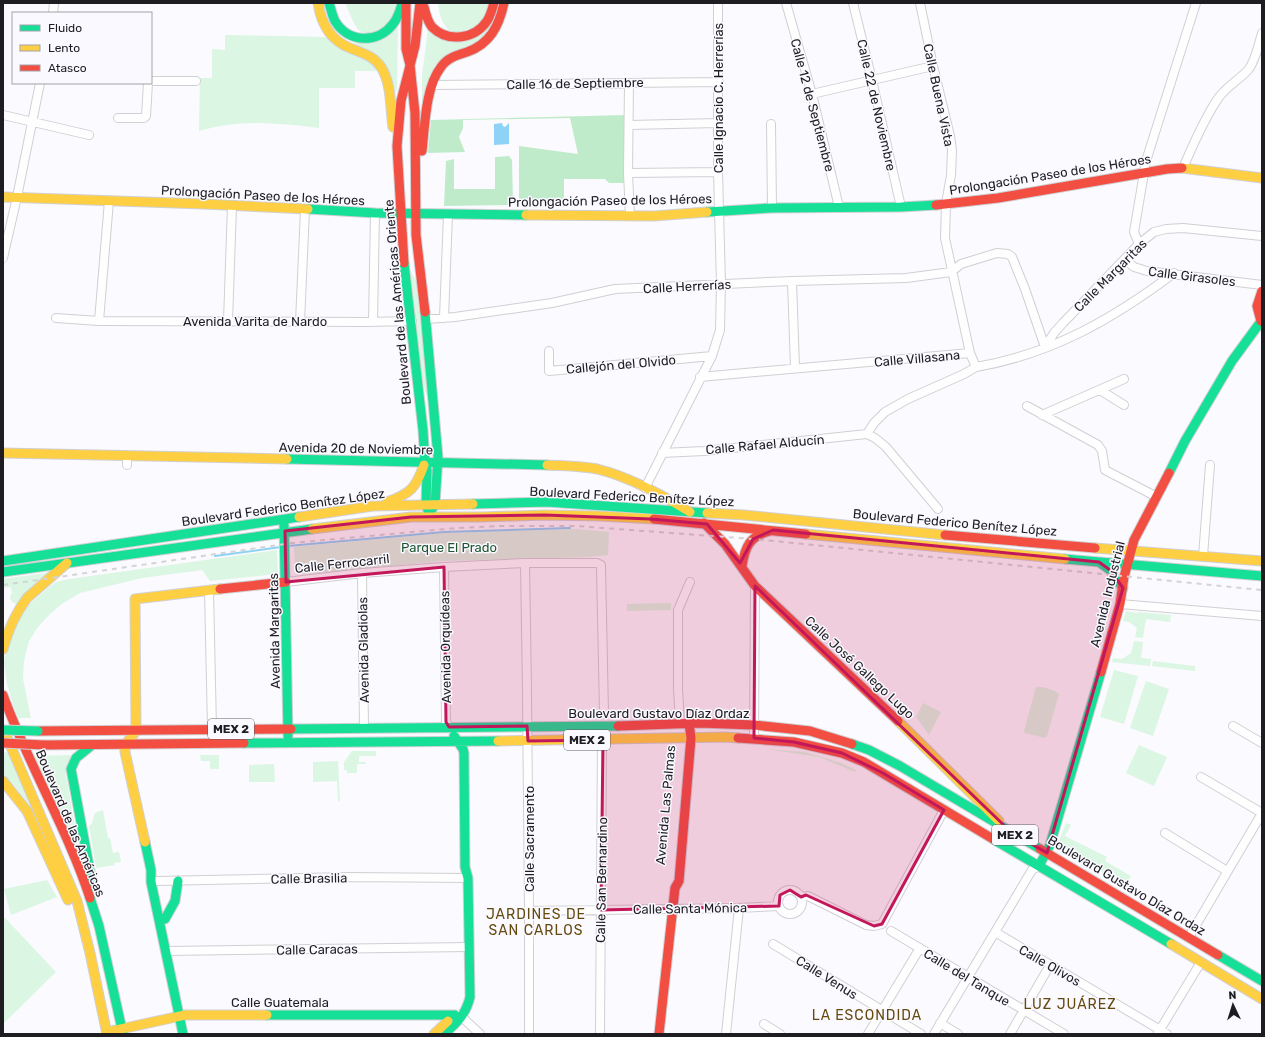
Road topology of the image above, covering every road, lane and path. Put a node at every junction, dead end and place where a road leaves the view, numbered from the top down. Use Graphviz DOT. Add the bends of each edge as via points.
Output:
graph roads {
  1 [pos="318,3"];
  2 [pos="329,3"];
  3 [pos="402,3"];
  4 [pos="406,3"];
  5 [pos="420,3"];
  6 [pos="424,3"];
  7 [pos="494,3"];
  8 [pos="504,3"];
  9 [pos="718,3"];
  10 [pos="786,3"];
  11 [pos="853,3"];
  12 [pos="920,3"];
  13 [pos="1196,3"];
  14 [pos="1262,33"];
  15 [pos="410,65"];
  16 [pos="933,66"];
  17 [pos="872,80"];
  18 [pos="152,81"];
  19 [pos="196,81"];
  20 [pos="629,82"];
  21 [pos="719,82"];
  22 [pos="40,84"];
  23 [pos="148,84"];
  24 [pos="432,85"];
  25 [pos="812,94"];
  26 [pos="3,115"];
  27 [pos="118,118"];
  28 [pos="32,122"];
  29 [pos="718,123"];
  30 [pos="771,124"];
  31 [pos="629,125"];
  32 [pos="89,135"];
  33 [pos="398,146"];
  34 [pos="1182,168"];
  35 [pos="718,172"];
  36 [pos="628,173"];
  37 [pos="1144,173"];
  38 [pos="1262,178"];
  39 [pos="415,191"];
  40 [pos="3,197"];
  41 [pos="17,197"];
  42 [pos="109,202"];
  43 [pos="946,204"];
  44 [pos="232,206"];
  45 [pos="839,207"];
  46 [pos="901,207"];
  47 [pos="772,208"];
  48 [pos="305,210"];
  49 [pos="719,212"];
  50 [pos="375,213"];
  51 [pos="401,214"];
  52 [pos="415,214"];
  53 [pos="448,214"];
  54 [pos="630,216"];
  55 [pos="1262,236"];
  56 [pos="1139,244"];
  57 [pos="4,245"];
  58 [pos="3,258"];
  59 [pos="1125,259"];
  60 [pos="952,272"];
  61 [pos="1174,273"];
  62 [pos="792,281"];
  63 [pos="721,284"];
  64 [pos="1262,285"];
  65 [pos="1262,291"];
  66 [pos="56,318"];
  67 [pos="444,318"];
  68 [pos="426,320"];
  69 [pos="99,321"];
  70 [pos="228,321"];
  71 [pos="412,321"];
  72 [pos="1261,321"];
  73 [pos="300,322"];
  74 [pos="373,322"];
  75 [pos="1045,347"];
  76 [pos="549,351"];
  77 [pos="970,353"];
  78 [pos="712,356"];
  79 [pos="976,367"];
  80 [pos="795,368"];
  81 [pos="700,377"];
  82 [pos="1124,380"];
  83 [pos="1100,390"];
  84 [pos="1124,405"];
  85 [pos="1027,406"];
  86 [pos="1042,415"];
  87 [pos="867,434"];
  88 [pos="3,453"];
  89 [pos="662,453"];
  90 [pos="425,463"];
  91 [pos="438,463"];
  92 [pos="1210,465"];
  93 [pos="645,488"];
  94 [pos="1157,497"];
  95 [pos="373,506"];
  96 [pos="430,507"];
  97 [pos="938,509"];
  98 [pos="693,515"];
  99 [pos="411,517"];
  100 [pos="440,517"];
  101 [pos="284,519"];
  102 [pos="707,524"];
  103 [pos="774,530"];
  104 [pos="284,532"];
  105 [pos="1130,551"];
  106 [pos="1203,556"];
  107 [pos="3,561"];
  108 [pos="1262,561"];
  109 [pos="1099,562"];
  110 [pos="67,563"];
  111 [pos="525,563"];
  112 [pos="1127,565"];
  113 [pos="742,566"];
  114 [pos="444,567"];
  115 [pos="3,572"];
  116 [pos="362,573"];
  117 [pos="1262,576"];
  118 [pos="286,582"];
  119 [pos="690,582"];
  120 [pos="755,586"];
  121 [pos="1123,588"];
  122 [pos="209,590"];
  123 [pos="1120,604"];
  124 [pos="1262,616"];
  125 [pos="3,649"];
  126 [pos="3,695"];
  127 [pos="604,712"];
  128 [pos="684,724"];
  129 [pos="754,725"];
  130 [pos="527,726"];
  131 [pos="602,726"];
  132 [pos="1233,726"];
  133 [pos="449,727"];
  134 [pos="288,728"];
  135 [pos="364,728"];
  136 [pos="3,729"];
  137 [pos="212,729"];
  138 [pos="136,731"];
  139 [pos="754,738"];
  140 [pos="687,739"];
  141 [pos="602,740"];
  142 [pos="458,741"];
  143 [pos="528,741"];
  144 [pos="3,743"];
  145 [pos="288,743"];
  146 [pos="1262,743"];
  147 [pos="92,745"];
  148 [pos="125,745"];
  149 [pos="1201,777"];
  150 [pos="3,781"];
  151 [pos="944,810"];
  152 [pos="1262,813"];
  153 [pos="1011,832"];
  154 [pos="1165,833"];
  155 [pos="83,837"];
  156 [pos="68,845"];
  157 [pos="55,848"];
  158 [pos="45,850"];
  159 [pos="1047,853"];
  160 [pos="1039,866"];
  161 [pos="1228,871"];
  162 [pos="465,878"];
  163 [pos="178,880"];
  164 [pos="154,882"];
  165 [pos="801,897"];
  166 [pos="779,906"];
  167 [pos="672,908"];
  168 [pos="739,908"];
  169 [pos="601,910"];
  170 [pos="530,911"];
  171 [pos="165,919"];
  172 [pos="99,926"];
  173 [pos="891,932"];
  174 [pos="995,932"];
  175 [pos="1189,937"];
  176 [pos="773,944"];
  177 [pos="465,947"];
  178 [pos="920,948"];
  179 [pos="169,951"];
  180 [pos="90,953"];
  181 [pos="1201,962"];
  182 [pos="1050,965"];
  183 [pos="968,977"];
  184 [pos="1262,981"];
  185 [pos="1262,999"];
  186 [pos="1024,1010"];
  187 [pos="882,1011"];
  188 [pos="182,1015"];
  189 [pos="459,1016"];
  190 [pos="764,1024"];
  191 [pos="940,1024"];
  192 [pos="123,1031"];
  193 [pos="107,1033"];
  194 [pos="1162,1033"];
  195 [pos="183,1034"];
  196 [pos="190,1034"];
  197 [pos="434,1034"];
  198 [pos="444,1034"];
  199 [pos="480,1034"];
  200 [pos="529,1034"];
  201 [pos="600,1034"];
  202 [pos="659,1034"];
  203 [pos="726,1034"];
  204 [pos="780,1034"];
  205 [pos="868,1034"];
  206 [pos="921,1034"];
  207 [pos="934,1034"];
  208 [pos="958,1034"];
  209 [pos="1010,1034"];
  210 [pos="1064,1034"];
  1 -- 33 [label="main road" via="324,24 331,35 344,46 368,54 382,67 387,80"];
  2 -- 3 [label="main road" via="340,28 351,35 367,39 382,34 393,25 400,15"];
  4 -- 15 [label="main road, Boulevard de las Américas Oriente" via="406,39"];
  5 -- 15 [label="main road, Boulevard de las Américas Oriente" via="417,37"];
  6 -- 7 [label="main road" via="431,27 455,38 463,38 481,28 490,17"];
  8 -- 24 [label="main road" via="492,36 477,47 447,60 435,75"];
  9 -- 21 [label="street, Calle Ignacio C. Herrerías"];
  10 -- 25 [label="street, Calle 12 de Septiembre"];
  11 -- 17 [label="street, Calle 22 de Noviembre"];
  12 -- 16 [label="street, Calle Buena Vista"];
  13 -- 37 [label="street"];
  14 -- 34 [label="street" via="1249,69 1217,99"];
  15 -- 33 [label="main road, Boulevard de las Américas Oriente" via="401,101"];
  15 -- 39 [label="main road, Boulevard de las Américas Oriente" via="415,119"];
  16 -- 17 [label="street"];
  16 -- 43 [label="street, Calle Buena Vista" via="952,150"];
  17 -- 25 [label="street"];
  17 -- 46 [label="street, Calle 22 de Noviembre"];
  18 -- 19 [label="street"];
  20 -- 21 [label="street, Calle 16 de Septiembre"];
  20 -- 24 [label="street, Calle 16 de Septiembre"];
  20 -- 31 [label="street"];
  21 -- 29 [label="street, Calle Ignacio C. Herrerías"];
  22 -- 28 [label="street"];
  23 -- 27 [label="street" via="146,116"];
  24 -- 39 [label="main road"];
  25 -- 45 [label="street, Calle 12 de Septiembre"];
  26 -- 28 [label="street"];
  28 -- 32 [label="street"];
  28 -- 41 [label="street"];
  29 -- 31 [label="street"];
  29 -- 35 [label="street, Calle Ignacio C. Herrerías"];
  30 -- 47 [label="street"];
  31 -- 36 [label="street"];
  33 -- 51 [label="main road, Boulevard de las Américas Oriente"];
  34 -- 37 [label="main road, Prolongación Paseo de los Héroes"];
  34 -- 38 [label="main road, Prolongación Paseo de los Héroes"];
  35 -- 36 [label="street"];
  35 -- 49 [label="street, Calle Ignacio C. Herrerías"];
  36 -- 54 [label="street"];
  37 -- 43 [label="main road, Prolongación Paseo de los Héroes" via="998,198"];
  37 -- 56 [label="street" via="1134,232"];
  39 -- 52 [label="main road, Boulevard de las Américas Oriente"];
  40 -- 41 [label="main road, Prolongación Paseo de los Héroes"];
  41 -- 42 [label="main road, Prolongación Paseo de los Héroes"];
  41 -- 57 [label="street"];
  42 -- 44 [label="main road, Prolongación Paseo de los Héroes"];
  42 -- 69 [label="street"];
  43 -- 46 [label="main road, Prolongación Paseo de los Héroes"];
  43 -- 60 [label="street, Calle Buena Vista" via="945,238"];
  44 -- 48 [label="main road, Prolongación Paseo de los Héroes"];
  44 -- 70 [label="street"];
  45 -- 46 [label="main road, Prolongación Paseo de los Héroes"];
  45 -- 47 [label="main road, Prolongación Paseo de los Héroes"];
  47 -- 49 [label="main road, Prolongación Paseo de los Héroes"];
  48 -- 50 [label="main road, Prolongación Paseo de los Héroes"];
  48 -- 73 [label="street"];
  49 -- 54 [label="main road, Prolongación Paseo de los Héroes"];
  49 -- 63 [label="street, Calle Ignacio C. Herrerías"];
  50 -- 51 [label="main road, Prolongación Paseo de los Héroes"];
  50 -- 74 [label="street"];
  51 -- 52 [label="main road, Prolongación Paseo de los Héroes"];
  51 -- 71 [label="main road, Boulevard de las Américas Oriente"];
  52 -- 53 [label="main road, Prolongación Paseo de los Héroes"];
  52 -- 68 [label="main road, Boulevard de las Américas Oriente"];
  53 -- 54 [label="main road, Prolongación Paseo de los Héroes"];
  53 -- 67 [label="street"];
  55 -- 56 [label="street, Calle Margaritas" via="1183,228 1166,229 1154,232"];
  56 -- 59 [label="street, Calle Margaritas"];
  57 -- 58 [label="street"];
  59 -- 61 [label="street, Calle Girasoles" via="1134,267 1147,271"];
  59 -- 75 [label="street, Calle Margaritas" via="1058,328"];
  60 -- 62 [label="street, Calle Herrerías" via="906,278"];
  60 -- 75 [label="street" via="962,264 997,253 1012,257"];
  60 -- 77 [label="street, Calle Buena Vista"];
  61 -- 64 [label="street, Calle Girasoles"];
  61 -- 75 [label="street, Calle Villasana" via="1144,296 1108,318 1083,332"];
  62 -- 63 [label="street, Calle Herrerías"];
  62 -- 80 [label="street"];
  63 -- 67 [label="street, Calle Herrerías" via="615,289 552,303"];
  63 -- 78 [label="street, Calle Ignacio C. Herrerías" via="720,330"];
  65 -- 72 [label="main road" via="1257,306"];
  66 -- 69 [label="street, Avenida Varita de Nardo"];
  67 -- 68 [label="street, Calle Herrerías"];
  68 -- 91 [label="main road, Boulevard de las Américas Oriente"];
  69 -- 70 [label="street, Avenida Varita de Nardo"];
  70 -- 73 [label="street, Avenida Varita de Nardo"];
  71 -- 74 [label="street, Avenida Varita de Nardo"];
  71 -- 90 [label="main road, Boulevard de las Américas Oriente"];
  72 -- 94 [label="main road, Avenida Industrial" via="1232,361 1189,434"];
  73 -- 74 [label="street, Avenida Varita de Nardo"];
  75 -- 79 [label="street, Calle Villasana" via="1020,357"];
  76 -- 78 [label="street, Callejón del Olvido" via="549,371"];
  77 -- 79 [label="street, Calle Villasana"];
  77 -- 80 [label="street, Calle Villasana"];
  78 -- 81 [label="street, Calle Ignacio C. Herrerías"];
  79 -- 87 [label="street" via="885,412"];
  80 -- 81 [label="street, Calle Villasana"];
  81 -- 89 [label="street, Calle Ignacio C. Herrerías"];
  82 -- 83 [label="street"];
  83 -- 84 [label="street"];
  83 -- 86 [label="street"];
  85 -- 86 [label="street"];
  86 -- 94 [label="street" via="1098,445 1108,473"];
  87 -- 89 [label="street, Calle Rafael Alducín"];
  87 -- 97 [label="street" via="886,447"];
  88 -- 90 [label="main road, Avenida 20 de Noviembre" via="127,460"];
  89 -- 93 [label="street, Calle Ignacio C. Herrerías"];
  90 -- 91 [label="main road, Avenida 20 de Noviembre"];
  90 -- 95 [label="main road" via="414,488 400,498"];
  90 -- 96 [label="main road, Boulevard de las Américas Oriente"];
  91 -- 93 [label="main road, Avenida 20 de Noviembre" via="579,467 608,473"];
  91 -- 96 [label="main road, Boulevard de las Américas Oriente"];
  92 -- 106 [label="street"];
  93 -- 98 [label="main road, Avenida 20 de Noviembre"];
  94 -- 105 [label="main road, Avenida Industrial"];
  95 -- 96 [label="main road, Boulevard Federico Benítez López"];
  95 -- 101 [label="main road, Boulevard Federico Benítez López"];
  96 -- 98 [label="main road, Boulevard Federico Benítez López" via="547,502 615,506"];
  96 -- 99 [label="main road"];
  96 -- 100 [label="main road"];
  98 -- 102 [label="main road, Calle José Gallego Lugo"];
  98 -- 105 [label="main road, Boulevard Federico Benítez López" via="744,515"];
  99 -- 100 [label="main road, Boulevard Federico Benítez López"];
  99 -- 104 [label="main road, Boulevard Federico Benítez López"];
  100 -- 102 [label="main road, Boulevard Federico Benítez López" via="599,516"];
  101 -- 104 [label="main road, Avenida Margaritas"];
  101 -- 107 [label="main road, Boulevard Federico Benítez López"];
  102 -- 103 [label="main road, Boulevard Federico Benítez López"];
  102 -- 113 [label="main road, Calle José Gallego Lugo"];
  103 -- 109 [label="main road, Boulevard Federico Benítez López"];
  103 -- 113 [label="main road" via="757,535 753,539 743,557"];
  104 -- 110 [label="main road, Boulevard Federico Benítez López"];
  104 -- 118 [label="main road, Avenida Margaritas"];
  105 -- 106 [label="main road, Boulevard Federico Benítez López"];
  105 -- 112 [label="main road, Avenida Industrial"];
  106 -- 108 [label="main road, Boulevard Federico Benítez López"];
  109 -- 112 [label="main road, Boulevard Federico Benítez López"];
  109 -- 121 [label="main road" via="1110,570"];
  110 -- 115 [label="main road, Boulevard Federico Benítez López"];
  110 -- 125 [label="main road" via="22,604 14,617"];
  111 -- 114 [label="street, Calle Ferrocarril"];
  111 -- 127 [label="street, Calle Ferrocarril" via="595,562 601,565"];
  111 -- 130 [label="street, Calle Sacramento"];
  112 -- 117 [label="main road, Boulevard Federico Benítez López"];
  112 -- 121 [label="main road, Avenida Industrial"];
  113 -- 120 [label="main road, Calle José Gallego Lugo"];
  114 -- 116 [label="street, Calle Ferrocarril"];
  114 -- 133 [label="street, Avenida Orquídeas" via="446,722"];
  116 -- 118 [label="street, Calle Ferrocarril"];
  116 -- 135 [label="street, Avenida Gladiolas"];
  118 -- 122 [label="main road, Calle Ferrocarril"];
  118 -- 134 [label="main road, Avenida Margaritas"];
  119 -- 128 [label="street" via="678,610 678,689"];
  120 -- 129 [label="street"];
  120 -- 153 [label="main road, Calle José Gallego Lugo"];
  121 -- 123 [label="main road, Avenida Industrial"];
  122 -- 137 [label="street"];
  122 -- 138 [label="main road, Calle Ferrocarril" via="135,599"];
  123 -- 124 [label="street"];
  123 -- 159 [label="main road, Avenida Industrial"];
  126 -- 156 [label="main road, Boulevard de las Américas"];
  128 -- 129 [label="main road, Boulevard Gustavo Díaz Ordaz / MEX 2"];
  128 -- 131 [label="main road, Boulevard Gustavo Díaz Ordaz / MEX 2"];
  128 -- 140 [label="main road, Avenida Las Palmas"];
  129 -- 139 [label="street"];
  129 -- 153 [label="main road, Boulevard Gustavo Díaz Ordaz / MEX 2" via="810,731 869,750"];
  130 -- 131 [label="main road, Boulevard Gustavo Díaz Ordaz / MEX 2"];
  130 -- 133 [label="main road, Boulevard Gustavo Díaz Ordaz / MEX 2"];
  130 -- 143 [label="street, Calle Sacramento"];
  131 -- 141 [label="street, Calle San Bernardino"];
  132 -- 146 [label="street"];
  133 -- 135 [label="main road, Boulevard Gustavo Díaz Ordaz / MEX 2"];
  133 -- 142 [label="main road"];
  134 -- 135 [label="main road, Boulevard Gustavo Díaz Ordaz / MEX 2"];
  134 -- 137 [label="main road, Boulevard Gustavo Díaz Ordaz / MEX 2"];
  134 -- 145 [label="main road, Avenida Margaritas"];
  136 -- 138 [label="main road, Boulevard Gustavo Díaz Ordaz / MEX 2, bridge"];
  136 -- 157 [label="main road, Boulevard de las Américas"];
  137 -- 138 [label="main road, Boulevard Gustavo Díaz Ordaz / MEX 2"];
  138 -- 148 [label="main road"];
  139 -- 140 [label="main road, Boulevard Gustavo Díaz Ordaz / MEX 2"];
  139 -- 151 [label="main road, Boulevard Gustavo Díaz Ordaz / MEX 2" via="794,742 842,753 864,762"];
  140 -- 141 [label="main road, Boulevard Gustavo Díaz Ordaz / MEX 2"];
  140 -- 167 [label="main road, Avenida Las Palmas" via="681,777"];
  141 -- 143 [label="main road, Boulevard Gustavo Díaz Ordaz / MEX 2"];
  141 -- 169 [label="street, Calle San Bernardino"];
  142 -- 143 [label="main road, Boulevard Gustavo Díaz Ordaz / MEX 2"];
  142 -- 145 [label="main road, Boulevard Gustavo Díaz Ordaz / MEX 2"];
  142 -- 162 [label="main road" via="464,753"];
  143 -- 170 [label="street, Calle Sacramento"];
  144 -- 147 [label="main road, Boulevard Gustavo Díaz Ordaz / MEX 2, bridge"];
  145 -- 148 [label="main road, Boulevard Gustavo Díaz Ordaz / MEX 2"];
  147 -- 148 [label="main road, Boulevard Gustavo Díaz Ordaz / MEX 2"];
  147 -- 155 [label="main road" via="78,756 71,769"];
  148 -- 164 [label="main road"];
  149 -- 152 [label="street"];
  150 -- 158 [label="main road" via="27,811"];
  151 -- 160 [label="main road, Boulevard Gustavo Díaz Ordaz / MEX 2"];
  151 -- 165 [label="street" via="882,924 866,925 808,896"];
  152 -- 161 [label="street"];
  153 -- 159 [label="main road, Boulevard Gustavo Díaz Ordaz / MEX 2"];
  154 -- 161 [label="street"];
  155 -- 156 [label="main road" via="78,842"];
  155 -- 172 [label="main road"];
  156 -- 157 [label="main road"];
  156 -- 172 [label="main road, Boulevard de las Américas"];
  157 -- 158 [label="main road"];
  157 -- 180 [label="main road, Boulevard de las Américas" via="77,901"];
  158 -- 180 [label="main road"];
  159 -- 160 [label="main road, Avenida Industrial"];
  159 -- 175 [label="main road, Boulevard Gustavo Díaz Ordaz / MEX 2"];
  160 -- 174 [label="street" via="1032,870"];
  160 -- 181 [label="main road, Boulevard Gustavo Díaz Ordaz / MEX 2"];
  161 -- 175 [label="street"];
  162 -- 163 [label="street, Calle Brasilia"];
  162 -- 177 [label="main road"];
  163 -- 164 [label="street, Calle Brasilia"];
  163 -- 171 [label="main road" via="177,895"];
  164 -- 171 [label="main road"];
  164 -- 179 [label="main road"];
  165 -- 166 [label="street" via="802,903 795,912 784,912"];
  165 -- 166 [label="street" via="798,892 786,890 780,895"];
  166 -- 168 [label="street, Calle Santa Mónica"];
  167 -- 168 [label="street, Calle Santa Mónica"];
  167 -- 169 [label="street, Calle Santa Mónica"];
  167 -- 202 [label="main road, Avenida Las Palmas"];
  168 -- 203 [label="street"];
  169 -- 170 [label="street, Calle Santa Mónica"];
  169 -- 201 [label="street, Calle San Bernardino"];
  170 -- 200 [label="street, Calle Sacramento"];
  171 -- 179 [label="main road"];
  172 -- 192 [label="main road, Boulevard de las Américas"];
  173 -- 178 [label="street, Calle del Tanque"];
  174 -- 182 [label="street, Calle Olivos"];
  174 -- 183 [label="street"];
  175 -- 184 [label="main road, Boulevard Gustavo Díaz Ordaz / MEX 2"];
  176 -- 187 [label="street, Calle Venus"];
  177 -- 179 [label="street, Calle Caracas"];
  177 -- 189 [label="main road" via="463,998"];
  178 -- 183 [label="street, Calle del Tanque"];
  178 -- 187 [label="street"];
  179 -- 188 [label="main road"];
  180 -- 193 [label="main road, Boulevard de las Américas"];
  181 -- 185 [label="main road, Boulevard Gustavo Díaz Ordaz / MEX 2"];
  181 -- 194 [label="street"];
  182 -- 186 [label="street"];
  182 -- 194 [label="street, Calle Olivos"];
  183 -- 186 [label="street, Calle del Tanque"];
  183 -- 191 [label="street"];
  186 -- 209 [label="street"];
  186 -- 210 [label="street, Calle del Tanque"];
  187 -- 205 [label="street"];
  187 -- 206 [label="street, Calle Venus"];
  188 -- 189 [label="main road, Calle Guatemala"];
  188 -- 192 [label="main road, Calle Guatemala"];
  188 -- 195 [label="main road"];
  188 -- 196 [label="main road"];
  189 -- 197 [label="main road"];
  189 -- 198 [label="main road" via="457,1024"];
  189 -- 199 [label="street"];
  190 -- 204 [label="street"];
  191 -- 207 [label="street"];
  191 -- 208 [label="street"];
  192 -- 193 [label="main road, Calle Guatemala"];
}
